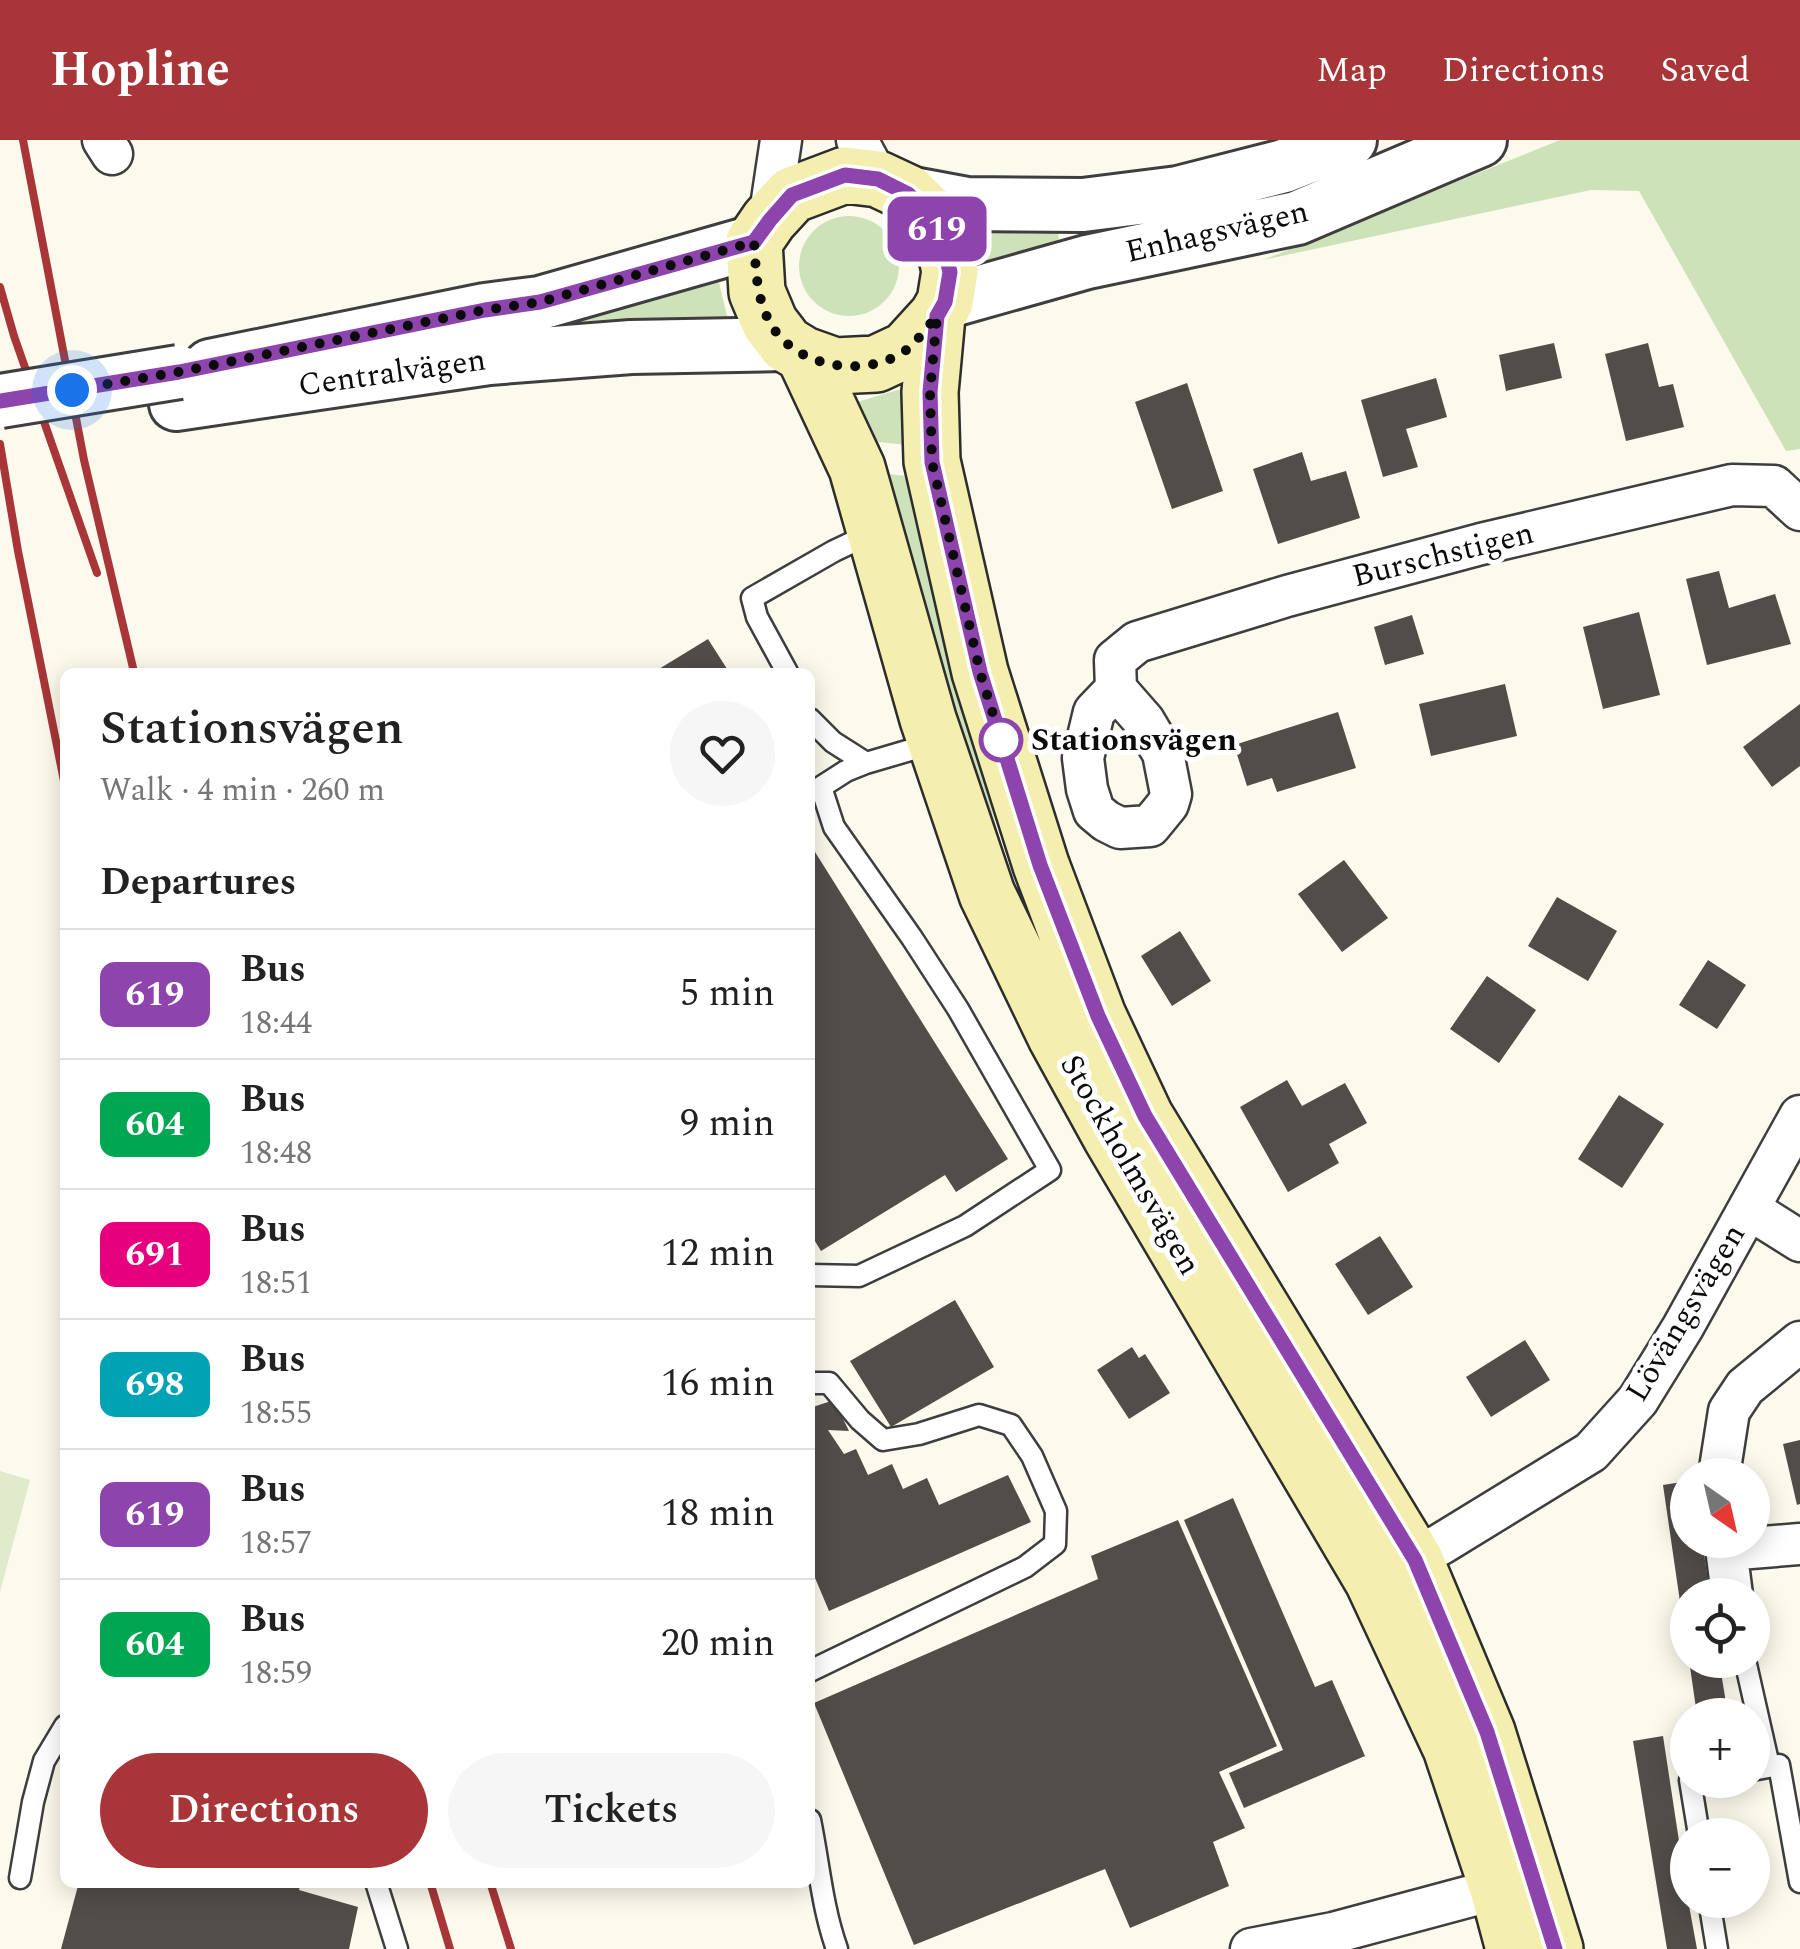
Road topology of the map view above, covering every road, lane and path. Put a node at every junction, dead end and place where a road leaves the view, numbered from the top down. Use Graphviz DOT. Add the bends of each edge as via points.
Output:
graph roads {
  1 [pos="781,140"];
  2 [pos="1350,140"];
  3 [pos="1480,140"];
  4 [pos="881,171"];
  5 [pos="762,231"];
  6 [pos="941,309"];
  7 [pos="795,349"];
  8 [pos="178,388"];
  9 [pos="0,401"];
  10 [pos="0,432"];
  11 [pos="1800,510"];
  12 [pos="876,532"];
  13 [pos="785,668"];
  14 [pos="1116,688"];
  15 [pos="815,724"];
  16 [pos="936,742"];
  17 [pos="866,763"];
  18 [pos="1800,1116"];
  19 [pos="1749,1208"];
  20 [pos="1800,1242"];
  21 [pos="815,1274"];
  22 [pos="1800,1342"];
  23 [pos="815,1383"];
  24 [pos="1722,1458"];
  25 [pos="1770,1544"];
  26 [pos="1800,1544"];
  27 [pos="1394,1570"];
  28 [pos="815,1668"];
  29 [pos="60,1734"];
  30 [pos="1770,1766"];
  31 [pos="815,1844"];
  32 [pos="20,1878"];
  33 [pos="1800,1882"];
  34 [pos="1516,1884"];
  35 [pos="378,1888"];
  36 [pos="1712,1918"];
  37 [pos="1334,1941"];
  38 [pos="397,1949"];
  39 [pos="836,1949"];
  40 [pos="1250,1949"];
  41 [pos="1514,1949"];
  42 [pos="1555,1949"];
  43 [pos="1717,1949"];
  1 -- 5 [label="street"];
  2 -- 4 [label="street, Enhagsvägen" via="1284,166 1178,193 1084,205 967,204"];
  3 -- 6 [label="street, Enhagsvägen" via="1296,218 1087,262"];
  4 -- 5 [label="main road" via="845,175 792,195"];
  4 -- 6 [label="main road" via="926,211 942,240 950,272"];
  5 -- 7 [label="main road" via="757,292 770,323"];
  5 -- 8 [label="street, Centralvägen" via="540,302"];
  6 -- 7 [label="main road" via="906,350 876,364 835,366"];
  6 -- 27 [label="main road, Stockholmsvägen" via="930,392 932,462 976,653 1040,865 1145,1116"];
  7 -- 8 [label="street, Centralvägen" via="631,347"];
  7 -- 12 [label="main road, Stockholmsvägen" via="857,468"];
  8 -- 9 [label="street, Centralvägen, bridge"];
  8 -- 10 [label="street, Centralvägen"];
  11 -- 14 [label="street, Burschstigen" via="1774,486 1732,485 1481,544 1137,642 1116,660"];
  12 -- 13 [label="lane" via="752,598"];
  12 -- 16 [label="main road, Stockholmsvägen"];
  15 -- 17 [label="lane"];
  16 -- 17 [label="lane"];
  16 -- 27 [label="main road, Stockholmsvägen" via="988,894 1111,1137"];
  17 -- 21 [label="lane" via="821,786 834,827 958,1009 1050,1170 964,1226 859,1276"];
  18 -- 19 [label="street, Lövängsvägen"];
  19 -- 20 [label="street, Lövängsvägen"];
  19 -- 27 [label="street, Lövängsvägen" via="1638,1400 1590,1452"];
  22 -- 24 [label="street" via="1745,1387 1729,1411"];
  23 -- 28 [label="lane" via="829,1384 883,1440 979,1415 1010,1425 1056,1510 1055,1544 1025,1567"];
  25 -- 26 [label="street"];
  27 -- 34 [label="main road, Stockholmsvägen" via="1451,1748"];
  29 -- 32 [label="lane" via="44,1761"];
  30 -- 33 [label="lane" via="1779,1765"];
  31 -- 39 [label="lane"];
  34 -- 37 [label="street"];
  34 -- 41 [label="main road, Stockholmsvägen"];
  34 -- 42 [label="main road, Stockholmsvägen"];
  35 -- 38 [label="lane"];
  36 -- 43 [label="lane"];
  37 -- 40 [label="street"];
}
